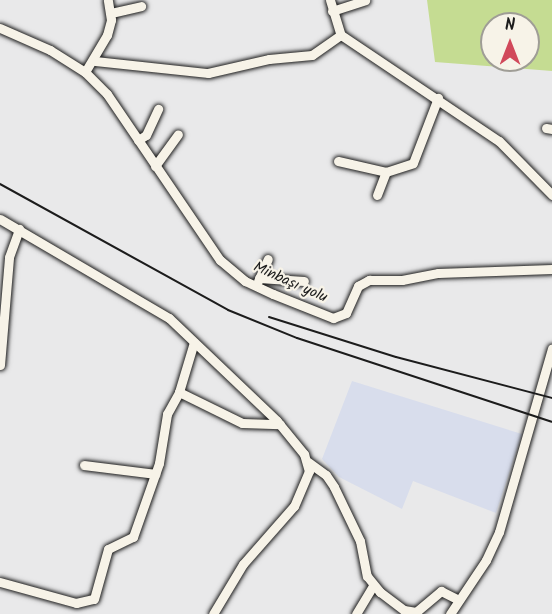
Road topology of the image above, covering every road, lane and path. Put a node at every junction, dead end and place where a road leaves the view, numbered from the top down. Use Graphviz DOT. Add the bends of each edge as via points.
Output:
graph roads {
  1 [pos="108,0"];
  2 [pos="330,0"];
  3 [pos="365,0"];
  4 [pos="141,6"];
  5 [pos="332,11"];
  6 [pos="111,13"];
  7 [pos="0,28"];
  8 [pos="341,35"];
  9 [pos="95,61"];
  10 [pos="85,72"];
  11 [pos="438,98"];
  12 [pos="158,109"];
  13 [pos="178,134"];
  14 [pos="138,140"];
  15 [pos="338,161"];
  16 [pos="155,166"];
  17 [pos="386,172"];
  18 [pos="376,195"];
  19 [pos="552,195"];
  20 [pos="0,219"];
  21 [pos="19,230"];
  22 [pos="268,259"];
  23 [pos="552,269"];
  24 [pos="304,281"];
  25 [pos="257,282"];
  26 [pos="194,342"];
  27 [pos="552,348"];
  28 [pos="0,365"];
  29 [pos="179,392"];
  30 [pos="280,424"];
  31 [pos="308,462"];
  32 [pos="84,465"];
  33 [pos="155,474"];
  34 [pos="0,582"];
  35 [pos="373,585"];
  36 [pos="459,600"];
  37 [pos="213,614"];
  38 [pos="356,614"];
  39 [pos="450,614"];
  1 -- 6 [label="street"];
  2 -- 5 [label="street"];
  3 -- 5 [label="street"];
  4 -- 6 [label="street"];
  5 -- 8 [label="street"];
  6 -- 9 [label="street" via="107,35"];
  7 -- 10 [label="street, Minbaşı yolu" via="51,50"];
  8 -- 9 [label="street" via="312,55 269,59 208,73"];
  8 -- 11 [label="street"];
  9 -- 10 [label="street"];
  10 -- 14 [label="street, Minbaşı yolu" via="107,94"];
  11 -- 17 [label="street" via="415,160"];
  11 -- 19 [label="street" via="499,141"];
  12 -- 14 [label="street" via="146,135"];
  13 -- 16 [label="street"];
  14 -- 16 [label="street, Minbaşı yolu"];
  15 -- 17 [label="street"];
  16 -- 25 [label="street, Minbaşı yolu" via="220,260"];
  17 -- 18 [label="street"];
  20 -- 21 [label="street"];
  21 -- 26 [label="street" via="149,304"];
  21 -- 28 [label="street" via="9,256"];
  22 -- 25 [label="street"];
  23 -- 25 [label="street, Minbaşı yolu" via="369,280 358,286 346,313 333,318"];
  24 -- 25 [label="street"];
  26 -- 29 [label="street"];
  26 -- 30 [label="street"];
  27 -- 36 [label="street" via="499,532"];
  29 -- 30 [label="street" via="242,423"];
  29 -- 33 [label="street" via="167,414"];
  30 -- 31 [label="street"];
  31 -- 35 [label="street" via="326,475 334,487 356,531 364,569"];
  31 -- 37 [label="street" via="306,483 294,506 243,564"];
  32 -- 33 [label="street"];
  33 -- 34 [label="street" via="133,537 108,549 94,599 76,603"];
  35 -- 36 [label="street" via="404,610 416,612 441,591"];
  35 -- 38 [label="street"];
  36 -- 39 [label="street"];
}
